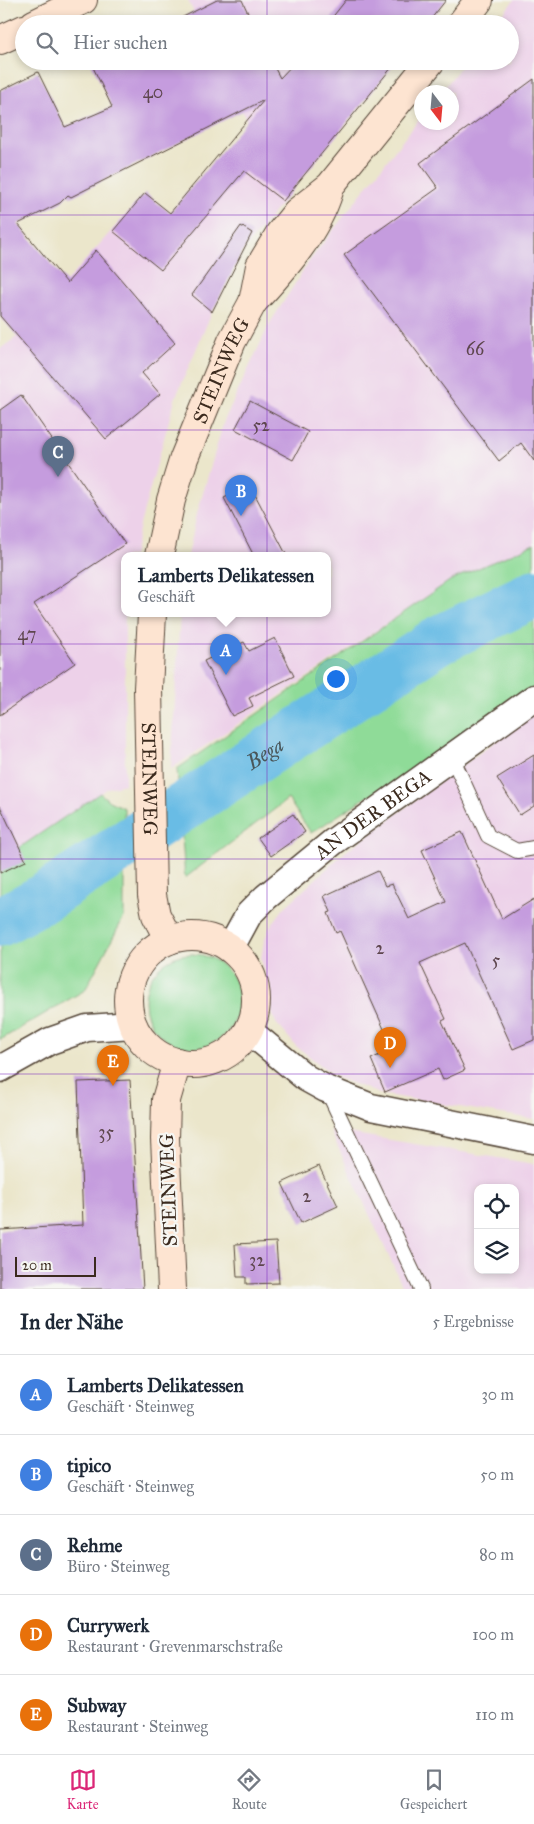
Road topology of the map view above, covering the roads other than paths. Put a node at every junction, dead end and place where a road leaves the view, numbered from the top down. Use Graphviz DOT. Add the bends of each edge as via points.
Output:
graph roads {
  1 [pos="83,0"];
  2 [pos="479,0"];
  3 [pos="52,15"];
  4 [pos="468,15"];
  5 [pos="15,33"];
  6 [pos="0,40"];
  7 [pos="424,70"];
  8 [pos="160,552"];
  9 [pos="152,617"];
  10 [pos="534,698"];
  11 [pos="452,757"];
  12 [pos="534,848"];
  13 [pos="169,940"];
  14 [pos="230,949"];
  15 [pos="133,1026"];
  16 [pos="248,1030"];
  17 [pos="177,1062"];
  18 [pos="0,1069"];
  19 [pos="326,1089"];
  20 [pos="534,1140"];
  21 [pos="172,1289"];
  22 [pos="421,1289"];
  1 -- 3 [label="street"];
  2 -- 4 [label="street"];
  5 -- 6 [label="street"];
  7 -- 8 [label="street, STEINWEG" via="330,186 323,208 282,272 253,302 232,340 184,458 170,500"];
  9 -- 13 [label="street, STEINWEG" via="148,688 152,895 156,915"];
  10 -- 11 [label="street, AN DER BEGA"];
  11 -- 12 [label="lane" via="488,836 516,851"];
  11 -- 14 [label="street, AN DER BEGA" via="333,842 266,897 249,914"];
  13 -- 14 [label="street" via="200,937"];
  13 -- 15 [label="street" via="140,961 131,977 128,1011"];
  14 -- 16 [label="street" via="252,978 256,997"];
  15 -- 17 [label="street" via="154,1052"];
  15 -- 18 [label="street" via="87,1028 50,1041"];
  16 -- 17 [label="street" via="239,1043 215,1060"];
  16 -- 19 [label="street" via="306,1078"];
  17 -- 21 [label="street, STEINWEG" via="166,1100 165,1148"];
  19 -- 20 [label="street" via="371,1107"];
  19 -- 22 [label="lane"];
}
